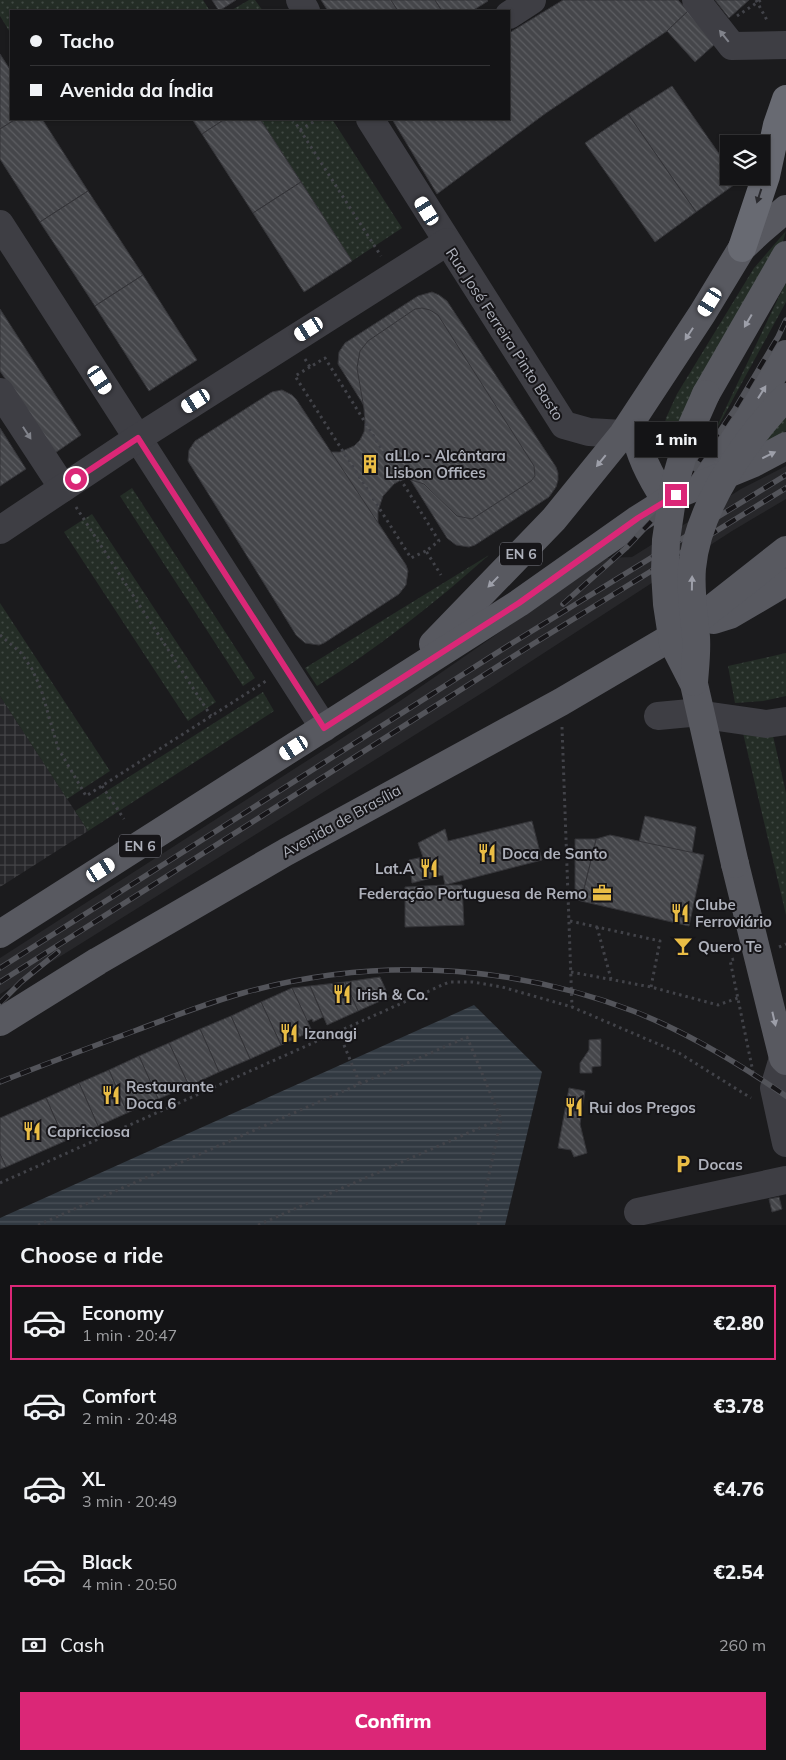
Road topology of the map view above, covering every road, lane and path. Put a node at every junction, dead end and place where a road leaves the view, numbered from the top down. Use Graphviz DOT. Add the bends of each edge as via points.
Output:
graph roads {
  1 [pos="532,0"];
  2 [pos="696,0"];
  3 [pos="510,13"];
  4 [pos="786,45"];
  5 [pos="786,99"];
  6 [pos="294,120"];
  7 [pos="316,120"];
  8 [pos="371,120"];
  9 [pos="300,130"];
  10 [pos="786,209"];
  11 [pos="0,224"];
  12 [pos="447,242"];
  13 [pos="742,248"];
  14 [pos="786,255"];
  15 [pos="393,276"];
  16 [pos="292,340"];
  17 [pos="786,354"];
  18 [pos="310,367"];
  19 [pos="0,392"];
  20 [pos="786,397"];
  21 [pos="628,429"];
  22 [pos="138,438"];
  23 [pos="786,446"];
  24 [pos="63,488"];
  25 [pos="671,498"];
  26 [pos="0,530"];
  27 [pos="426,550"];
  28 [pos="785,551"];
  29 [pos="440,575"];
  30 [pos="786,582"];
  31 [pos="786,600"];
  32 [pos="730,615"];
  33 [pos="687,628"];
  34 [pos="0,635"];
  35 [pos="286,669"];
  36 [pos="402,677"];
  37 [pos="694,684"];
  38 [pos="561,702"];
  39 [pos="211,716"];
  40 [pos="658,716"];
  41 [pos="786,721"];
  42 [pos="324,728"];
  43 [pos="102,786"];
  44 [pos="124,820"];
  45 [pos="570,920"];
  46 [pos="597,927"];
  47 [pos="0,934"];
  48 [pos="759,954"];
  49 [pos="730,960"];
  50 [pos="571,972"];
  51 [pos="612,980"];
  52 [pos="651,987"];
  53 [pos="786,991"];
  54 [pos="738,998"];
  55 [pos="572,1008"];
  56 [pos="0,1022"];
  57 [pos="344,1045"];
  58 [pos="785,1058"];
  59 [pos="754,1073"];
  60 [pos="360,1084"];
  61 [pos="752,1098"];
  62 [pos="501,1119"];
  63 [pos="786,1143"];
  64 [pos="786,1180"];
  65 [pos="0,1183"];
  66 [pos="638,1212"];
  67 [pos="38,1225"];
  68 [pos="258,1225"];
  69 [pos="478,1225"];
  1 -- 3 [label="street"];
  4 -- 2 [label="street, one-way" via="732,46"];
  5 -- 13 [label="highway, one-way" via="766,176"];
  6 -- 9 [label="path"];
  7 -- 9 [label="path"];
  8 -- 12 [label="street, Rua José Ferreira Pinto Basto"];
  9 -- 15 [label="path"];
  10 -- 13 [label="main road, EN 6"];
  11 -- 22 [label="street"];
  12 -- 15 [label="street"];
  12 -- 21 [label="street, Rua José Ferreira Pinto Basto" via="564,425 589,432"];
  13 -- 21 [label="main road, EN 6, one-way"];
  14 -- 37 [label="main road, one-way, bridge" via="706,394 690,430 674,486 666,540 667,604 673,644"];
  15 -- 16 [label="street"];
  16 -- 18 [label="path"];
  16 -- 22 [label="street"];
  25 -- 17 [label="main road, one-way" via="730,444"];
  18 -- 27 [label="path" via="325,358 439,541"];
  18 -- 27 [label="path" via="295,376 300,384 411,558"];
  19 -- 24 [label="street, one-way"];
  37 -- 20 [label="main road, one-way, bridge" via="696,639 692,568 705,518 743,449"];
  21 -- 25 [label="main road" via="650,477"];
  21 -- 36 [label="main road, EN 6, one-way" via="554,518"];
  22 -- 24 [label="street"];
  22 -- 35 [label="street"];
  25 -- 23 [label="main road, EN 6, one-way"];
  24 -- 26 [label="street"];
  24 -- 39 [label="path"];
  25 -- 36 [label="main road, EN 6" via="519,603"];
  27 -- 29 [label="path"];
  28 -- 33 [label="main road, Avenida de Brasília"];
  30 -- 32 [label="main road, Avenida de Brasília"];
  31 -- 32 [label="main road"];
  32 -- 33 [label="main road, Avenida de Brasília"];
  33 -- 38 [label="main road, Avenida de Brasília"];
  34 -- 43 [label="path" via="21,653 32,669 58,748 86,796"];
  35 -- 39 [label="path"];
  35 -- 42 [label="street"];
  36 -- 42 [label="main road, EN 6"];
  37 -- 48 [label="main road, bridge"];
  38 -- 45 [label="path"];
  38 -- 56 [label="main road, Avenida de Brasília" via="286,852"];
  39 -- 43 [label="path"];
  40 -- 41 [label="street" via="690,713 766,724"];
  42 -- 47 [label="main road, EN 6"];
  43 -- 44 [label="path"];
  45 -- 46 [label="path"];
  45 -- 50 [label="path"];
  46 -- 51 [label="path"];
  46 -- 52 [label="path" via="660,941"];
  48 -- 53 [label="main road" via="773,981"];
  48 -- 58 [label="main road, one-way"];
  49 -- 54 [label="path"];
  50 -- 51 [label="path"];
  50 -- 55 [label="path"];
  51 -- 52 [label="path"];
  52 -- 54 [label="path" via="718,1005"];
  54 -- 59 [label="path"];
  55 -- 61 [label="path" via="679,1052"];
  55 -- 65 [label="path" via="502,987 449,982"];
  57 -- 60 [label="path"];
  58 -- 63 [label="street" via="774,1088"];
  60 -- 62 [label="path" via="467,1037"];
  60 -- 67 [label="path"];
  62 -- 68 [label="path"];
  62 -- 69 [label="path"];
  64 -- 66 [label="street"];
}
